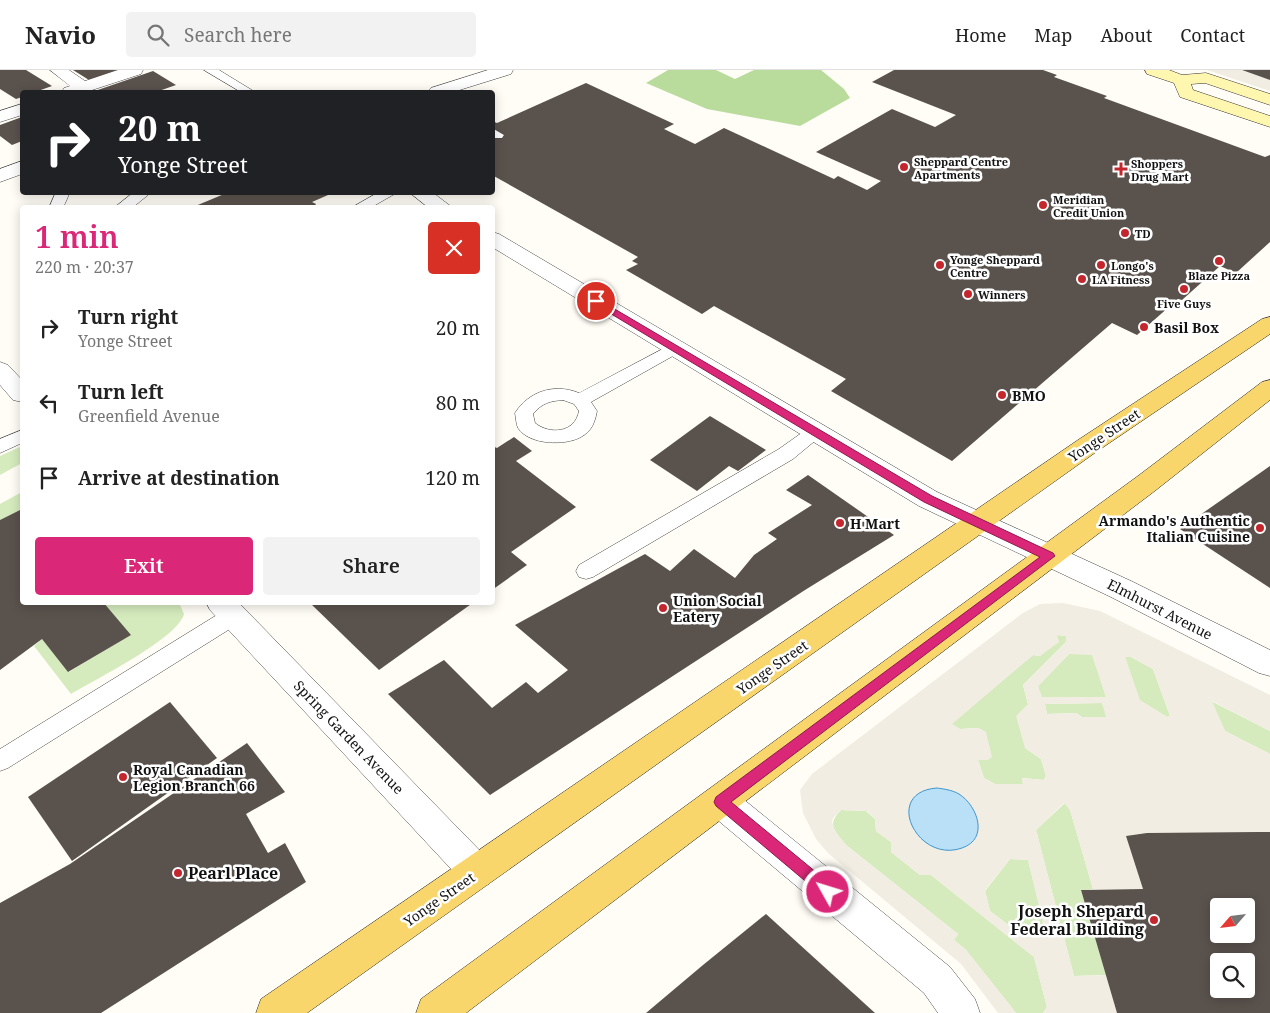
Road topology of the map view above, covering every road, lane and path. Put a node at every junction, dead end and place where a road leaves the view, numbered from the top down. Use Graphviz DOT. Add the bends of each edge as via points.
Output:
graph roads {
  1 [pos="58,70"];
  2 [pos="135,70"];
  3 [pos="210,70"];
  4 [pos="505,70"];
  5 [pos="1153,70"];
  6 [pos="1180,80"];
  7 [pos="77,90"];
  8 [pos="245,90"];
  9 [pos="443,90"];
  10 [pos="1270,100"];
  11 [pos="20,110"];
  12 [pos="0,117"];
  13 [pos="1270,122"];
  14 [pos="20,168"];
  15 [pos="0,176"];
  16 [pos="141,195"];
  17 [pos="385,195"];
  18 [pos="423,195"];
  19 [pos="126,205"];
  20 [pos="364,205"];
  21 [pos="438,205"];
  22 [pos="495,240"];
  23 [pos="1270,324"];
  24 [pos="674,348"];
  25 [pos="0,370"];
  26 [pos="1270,388"];
  27 [pos="20,392"];
  28 [pos="580,400"];
  29 [pos="816,431"];
  30 [pos="20,437"];
  31 [pos="0,448"];
  32 [pos="977,522"];
  33 [pos="1049,556"];
  34 [pos="586,571"];
  35 [pos="227,609"];
  36 [pos="1270,664"];
  37 [pos="0,761"];
  38 [pos="720,802"];
  39 [pos="477,872"];
  40 [pos="275,1013"];
  41 [pos="435,1013"];
  42 [pos="961,1013"];
  1 -- 7 [label="street"];
  2 -- 7 [label="street"];
  3 -- 8 [label="lane"];
  4 -- 9 [label="street"];
  5 -- 6 [label="main road"];
  6 -- 10 [label="main road" via="1206,78"];
  6 -- 13 [label="main road" via="1186,93"];
  11 -- 12 [label="street"];
  14 -- 15 [label="street"];
  16 -- 19 [label="lane"];
  17 -- 20 [label="lane"];
  18 -- 21 [label="street"];
  22 -- 24 [label="street, Elmhurst Avenue"];
  23 -- 32 [label="main road, Yonge Street"];
  24 -- 28 [label="lane"];
  24 -- 29 [label="street, Elmhurst Avenue"];
  25 -- 27 [label="street"];
  26 -- 33 [label="main road"];
  29 -- 32 [label="street, Elmhurst Avenue" via="928,499"];
  29 -- 34 [label="lane" via="786,454"];
  30 -- 31 [label="lane"];
  32 -- 33 [label="street, Elmhurst Avenue"];
  32 -- 39 [label="main road, Yonge Street"];
  33 -- 36 [label="street, Elmhurst Avenue"];
  33 -- 38 [label="main road"];
  35 -- 37 [label="lane"];
  35 -- 39 [label="street, Spring Garden Avenue"];
  38 -- 41 [label="main road"];
  38 -- 42 [label="street" via="937,980"];
  39 -- 40 [label="main road, Yonge Street"];
}
